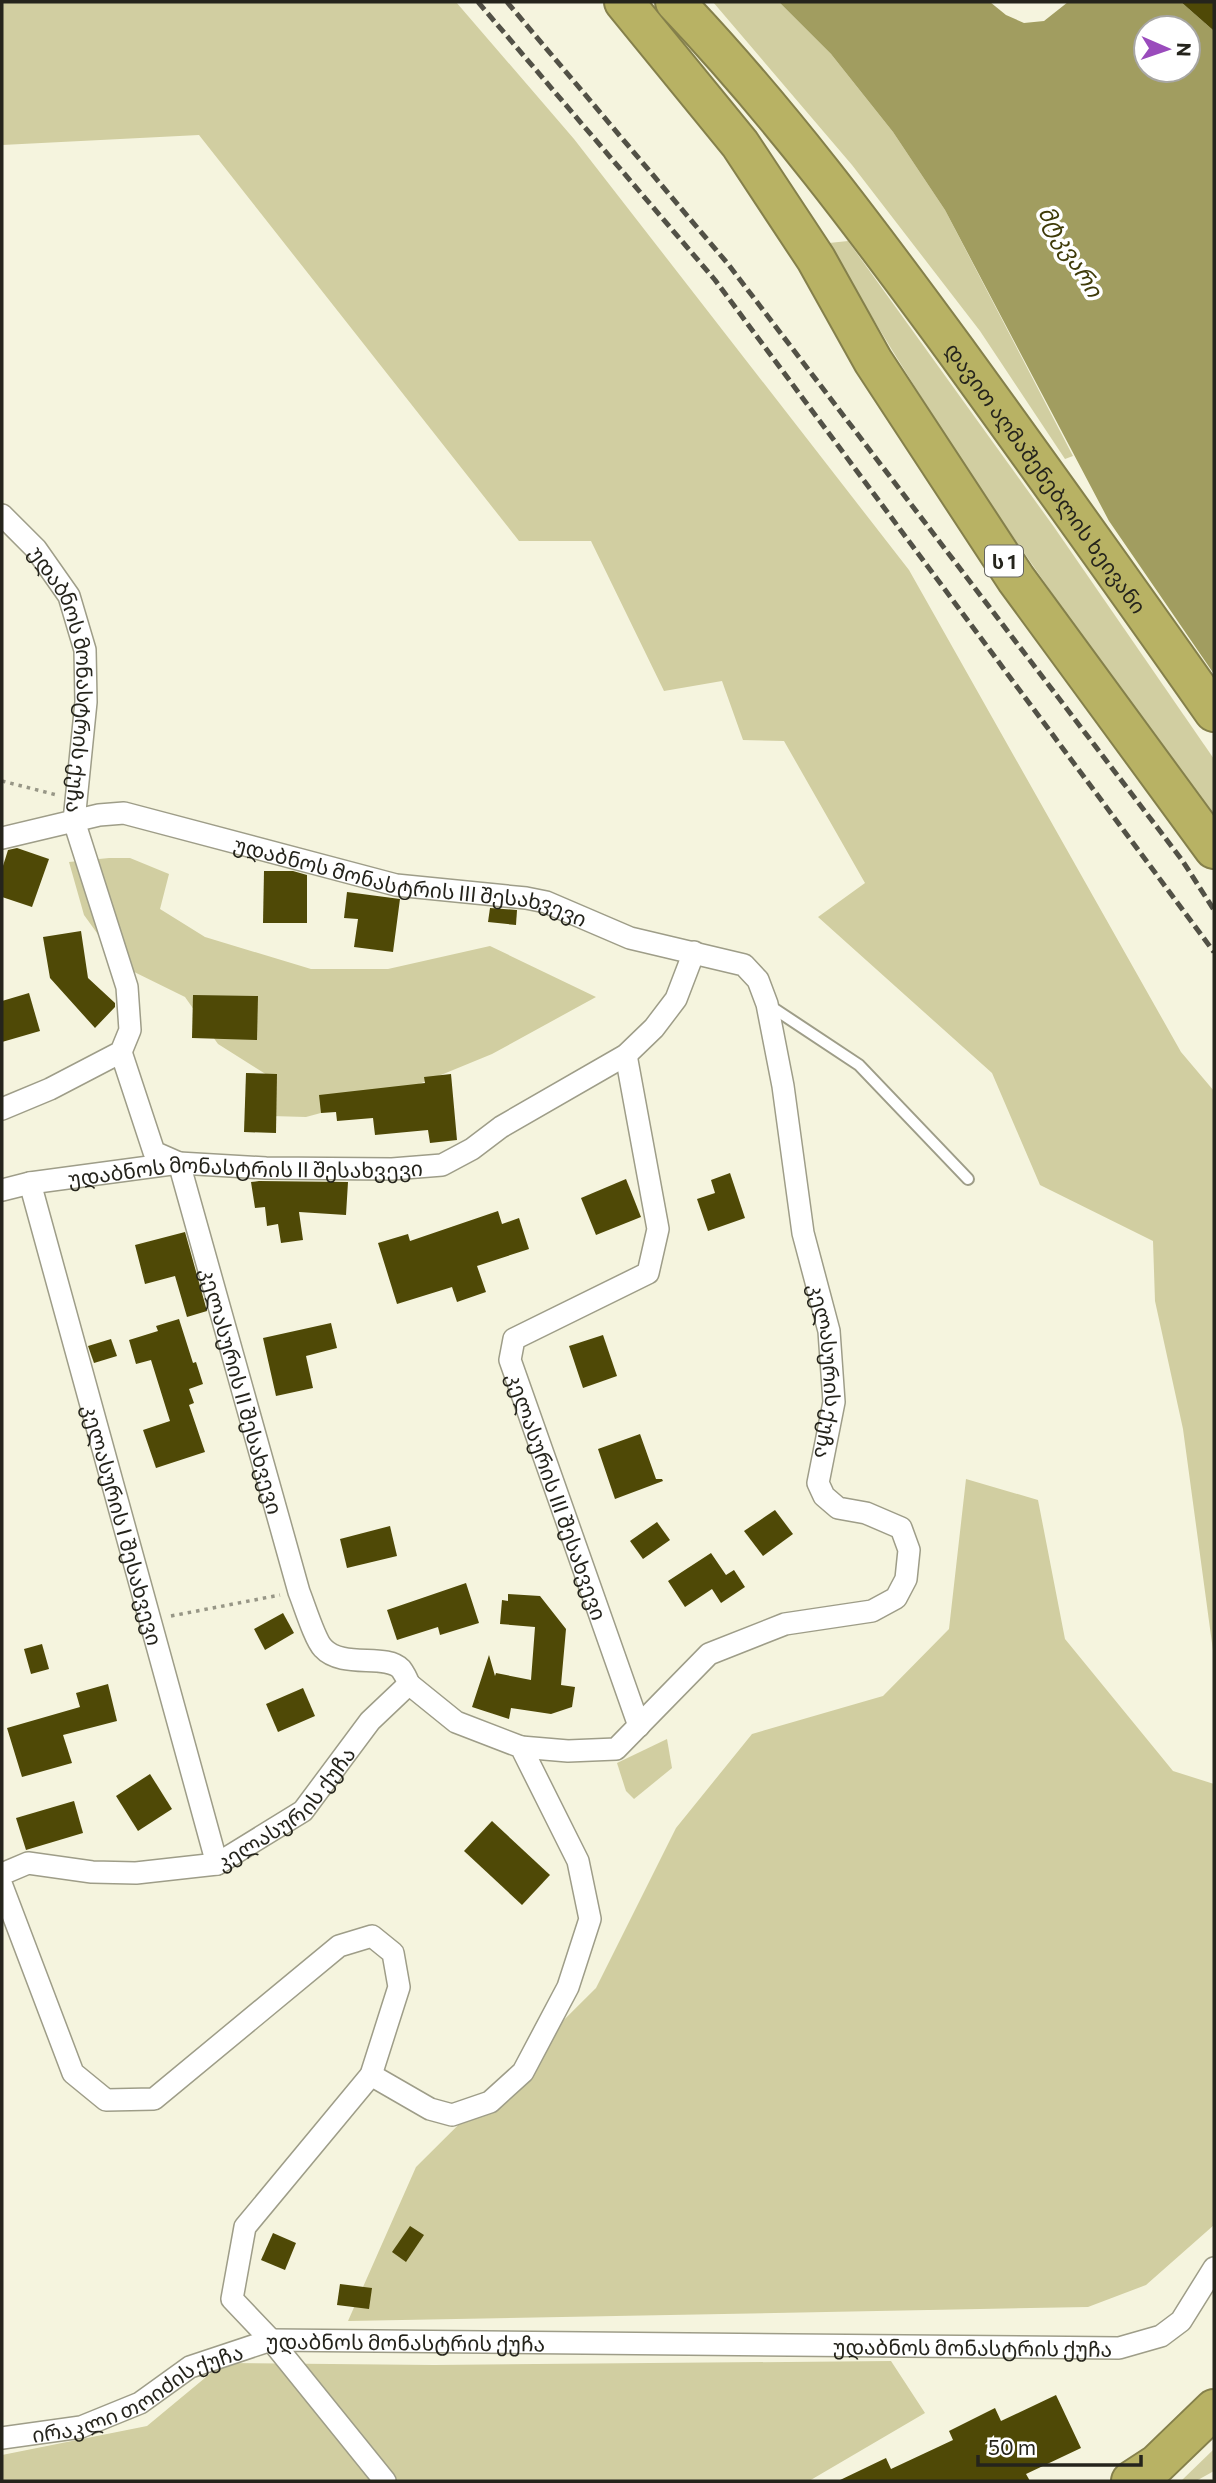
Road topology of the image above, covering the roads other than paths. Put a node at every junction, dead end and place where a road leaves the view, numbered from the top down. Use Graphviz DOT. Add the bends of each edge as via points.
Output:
graph roads {
  1 [pos="624,2"];
  2 [pos="675,2"];
  3 [pos="2,515"];
  4 [pos="1214,712"];
  5 [pos="76,811"];
  6 [pos="2,838"];
  7 [pos="1214,849"];
  8 [pos="694,952"];
  9 [pos="744,965"];
  10 [pos="767,1004"];
  11 [pos="121,1052"];
  12 [pos="626,1055"];
  13 [pos="2,1109"];
  14 [pos="178,1163"];
  15 [pos="968,1179"];
  16 [pos="30,1184"];
  17 [pos="2,1190"];
  18 [pos="409,1684"];
  19 [pos="639,1726"];
  20 [pos="521,1747"];
  21 [pos="217,1864"];
  22 [pos="2,1874"];
  23 [pos="2,1886"];
  24 [pos="371,2075"];
  25 [pos="1214,2268"];
  26 [pos="271,2340"];
  27 [pos="1214,2409"];
  28 [pos="2,2438"];
  29 [pos="386,2481"];
  30 [pos="1131,2481"];
  1 -- 7 [label="highway, ს 1" via="740,145 816,259 873,361 1016,579"];
  2 -- 4 [label="highway, დავით აღმაშენებლის ხეივანი" via="876,242"];
  3 -- 5 [label="street, უდაბნოს მონასტრის ქუჩა" via="36,549 69,596 85,650 86,702"];
  5 -- 6 [label="street, უდაბნოს მონასტრის III შესახვევი"];
  5 -- 8 [label="street, უდაბნოს მონასტრის III შესახვევი" via="124,813 396,885 546,902 630,938"];
  5 -- 11 [label="street, უდაბნოს მონასტრის ქუჩა" via="127,987 130,1030"];
  8 -- 9 [label="street, უდაბნოს მონასტრის III შესახვევი"];
  8 -- 12 [label="street, უდაბნოს მონასტრის II შესახვევი" via="676,999"];
  9 -- 10 [label="street, კელასურის ქუჩა" via="758,980"];
  10 -- 15 [label="lane" via="859,1065"];
  10 -- 19 [label="street, კელასურის ქუჩა" via="803,1233 829,1331 834,1402 818,1483 838,1508 866,1513 901,1528 909,1550 906,1579 896,1598 872,1611 785,1625 709,1654"];
  11 -- 13 [label="street"];
  11 -- 14 [label="street" via="154,1152"];
  12 -- 14 [label="street, უდაბნოს მონასტრის II შესახვევი" via="442,1165 392,1169"];
  12 -- 19 [label="street, კელასურის III შესახვევი" via="658,1229 648,1273 514,1339 510,1360"];
  14 -- 16 [label="street, უდაბნოს მონასტრის II შესახვევი"];
  14 -- 18 [label="street, კელასურის II შესახვევი" via="299,1592 321,1647 359,1662 387,1662 400,1668"];
  16 -- 17 [label="street, უდაბნოს მონასტრის II შესახვევი"];
  16 -- 21 [label="street, კელასურის I შესახვევი"];
  18 -- 20 [label="street, კელასურის ქუჩა" via="456,1722"];
  18 -- 21 [label="street, კელასურის ქუჩა" via="370,1721 303,1811"];
  19 -- 20 [label="street, კელასურის ქუჩა" via="616,1749"];
  20 -- 24 [label="street" via="578,1861 590,1919 568,1987 523,2072 490,2102 453,2115 430,2109"];
  21 -- 22 [label="street, კელასურის ქუჩა" via="136,1873 28,1863"];
  23 -- 24 [label="street, უდაბნოს მონასტრის ქუჩა" via="73,2073 106,2099 154,2099 340,1946 372,1936 393,1952 400,1987"];
  24 -- 26 [label="street, უდაბნოს მონასტრის ქუჩა" via="246,2227 233,2299"];
  25 -- 26 [label="street, უდაბნოს მონასტრის ქუჩა" via="1181,2321 1161,2336 1119,2348"];
  26 -- 28 [label="street, ირაკლი თოიძის ქუჩა" via="190,2367 140,2403 81,2427"];
  26 -- 29 [label="street"];
  27 -- 30 [label="highway" via="1157,2464"];
}
